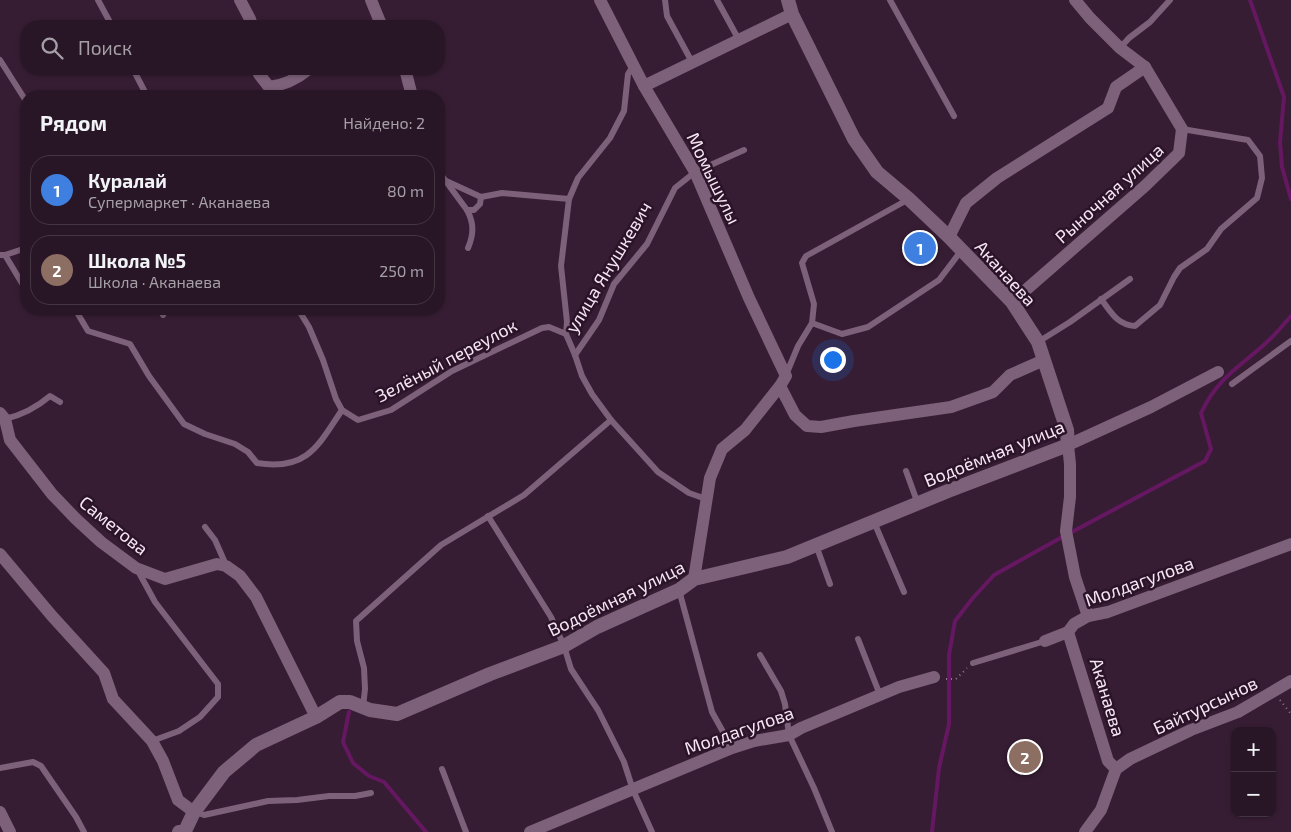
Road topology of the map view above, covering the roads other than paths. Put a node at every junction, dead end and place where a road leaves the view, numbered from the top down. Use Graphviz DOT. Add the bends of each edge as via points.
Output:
graph roads {
  1 [pos="98,0"];
  2 [pos="240,0"];
  3 [pos="371,0"];
  4 [pos="601,0"];
  5 [pos="665,0"];
  6 [pos="717,0"];
  7 [pos="788,0"];
  8 [pos="890,0"];
  9 [pos="1076,0"];
  10 [pos="1170,0"];
  11 [pos="792,14"];
  12 [pos="109,20"];
  13 [pos="250,20"];
  14 [pos="379,20"];
  15 [pos="739,40"];
  16 [pos="1120,48"];
  17 [pos="0,60"];
  18 [pos="692,62"];
  19 [pos="633,65"];
  20 [pos="1145,67"];
  21 [pos="137,75"];
  22 [pos="260,75"];
  23 [pos="302,75"];
  24 [pos="407,75"];
  25 [pos="644,86"];
  26 [pos="144,90"];
  27 [pos="411,90"];
  28 [pos="20,92"];
  29 [pos="954,116"];
  30 [pos="1182,129"];
  31 [pos="744,150"];
  32 [pos="695,172"];
  33 [pos="445,180"];
  34 [pos="445,181"];
  35 [pos="481,197"];
  36 [pos="909,199"];
  37 [pos="569,200"];
  38 [pos="467,210"];
  39 [pos="949,237"];
  40 [pos="468,248"];
  41 [pos="20,250"];
  42 [pos="961,251"];
  43 [pos="3,255"];
  44 [pos="1130,279"];
  45 [pos="20,281"];
  46 [pos="1101,299"];
  47 [pos="1012,302"];
  48 [pos="79,315"];
  49 [pos="302,315"];
  50 [pos="812,323"];
  51 [pos="566,334"];
  52 [pos="1291,341"];
  53 [pos="1038,342"];
  54 [pos="575,355"];
  55 [pos="1044,360"];
  56 [pos="1218,372"];
  57 [pos="783,381"];
  58 [pos="1232,384"];
  59 [pos="60,402"];
  60 [pos="342,410"];
  61 [pos="2,416"];
  62 [pos="611,420"];
  63 [pos="1068,445"];
  64 [pos="906,471"];
  65 [pos="706,499"];
  66 [pos="918,504"];
  67 [pos="488,516"];
  68 [pos="874,522"];
  69 [pos="205,527"];
  70 [pos="1291,544"];
  71 [pos="816,545"];
  72 [pos="0,554"];
  73 [pos="226,566"];
  74 [pos="136,568"];
  75 [pos="694,579"];
  76 [pos="830,584"];
  77 [pos="679,590"];
  78 [pos="904,592"];
  79 [pos="1088,616"];
  80 [pos="1068,632"];
  81 [pos="858,639"];
  82 [pos="1045,641"];
  83 [pos="564,646"];
  84 [pos="760,655"];
  85 [pos="973,663"];
  86 [pos="938,678"];
  87 [pos="1291,681"];
  88 [pos="880,695"];
  89 [pos="362,708"];
  90 [pos="316,717"];
  91 [pos="789,735"];
  92 [pos="152,741"];
  93 [pos="732,748"];
  94 [pos="0,768"];
  95 [pos="442,769"];
  96 [pos="1116,769"];
  97 [pos="633,790"];
  98 [pos="371,792"];
  99 [pos="0,812"];
  100 [pos="194,812"];
  101 [pos="10,832"];
  102 [pos="84,832"];
  103 [pos="183,832"];
  104 [pos="466,832"];
  105 [pos="530,832"];
  106 [pos="652,832"];
  107 [pos="832,832"];
  108 [pos="1085,832"];
  1 -- 12 [label="lane"];
  2 -- 13 [label="street"];
  3 -- 14 [label="street"];
  4 -- 19 [label="street, Момышулы"];
  5 -- 18 [label="lane" via="667,16"];
  6 -- 15 [label="lane"];
  7 -- 11 [label="street, Аканаева"];
  8 -- 29 [label="lane"];
  9 -- 16 [label="street"];
  10 -- 16 [label="lane"];
  11 -- 15 [label="street"];
  11 -- 36 [label="street, Аканаева" via="854,139 877,172"];
  15 -- 18 [label="street"];
  16 -- 20 [label="street"];
  17 -- 28 [label="lane"];
  18 -- 25 [label="street"];
  19 -- 25 [label="street, Момышулы"];
  19 -- 37 [label="lane" via="628,74 624,111 610,138 578,178"];
  20 -- 30 [label="street"];
  20 -- 39 [label="street" via="1116,87 1108,108 997,178 966,202"];
  21 -- 26 [label="lane"];
  22 -- 23 [label="street" via="269,87 283,85"];
  24 -- 27 [label="street"];
  25 -- 32 [label="street, Момышулы"];
  30 -- 46 [label="lane" via="1248,140 1260,156 1262,178 1257,198 1221,229 1207,250 1180,268 1160,305 1135,326 1125,325 1116,318"];
  30 -- 47 [label="street, Рыночная улица" via="1180,153"];
  31 -- 32 [label="lane, улица Янушкевич"];
  32 -- 54 [label="lane, улица Янушкевич" via="675,188 647,244 614,284 599,320"];
  32 -- 57 [label="street, Момышулы"];
  33 -- 35 [label="lane"];
  34 -- 38 [label="lane"];
  35 -- 37 [label="lane" via="502,193"];
  35 -- 38 [label="lane" via="474,210"];
  36 -- 39 [label="street, Аканаева"];
  36 -- 50 [label="lane" via="806,256 802,263 814,304"];
  37 -- 51 [label="lane" via="561,266"];
  38 -- 40 [label="lane" via="472,220 472,238"];
  39 -- 42 [label="street, Аканаева"];
  41 -- 43 [label="lane"];
  42 -- 47 [label="street, Аканаева"];
  42 -- 50 [label="lane" via="939,280 868,327 842,334"];
  43 -- 45 [label="lane"];
  44 -- 46 [label="lane"];
  46 -- 53 [label="lane"];
  47 -- 53 [label="street, Аканаева"];
  48 -- 60 [label="lane" via="88,331 130,344 184,424 235,444 257,463 272,465 296,461 317,447"];
  49 -- 60 [label="lane" via="324,360"];
  50 -- 57 [label="lane"];
  51 -- 54 [label="lane"];
  51 -- 60 [label="lane, Зелёный переулок" via="549,326 542,328 452,371 391,410 358,420"];
  52 -- 58 [label="lane"];
  53 -- 55 [label="street, Аканаева"];
  54 -- 62 [label="lane" via="582,376"];
  55 -- 57 [label="street" via="1010,374 993,392 951,407 821,427 806,426 795,415"];
  55 -- 63 [label="street, Аканаева" via="1067,430"];
  56 -- 63 [label="street, Водоёмная улица"];
  57 -- 65 [label="street" via="745,430 722,449 710,478"];
  59 -- 61 [label="lane" via="50,396 24,413"];
  61 -- 74 [label="street, Саметова" via="10,440 52,494 101,542"];
  62 -- 65 [label="lane" via="658,472 689,493"];
  62 -- 67 [label="lane" via="524,495"];
  63 -- 66 [label="street, Водоёмная улица"];
  63 -- 79 [label="street, Аканаева" via="1070,497 1067,536 1075,577"];
  64 -- 66 [label="lane"];
  65 -- 75 [label="street"];
  66 -- 68 [label="street, Водоёмная улица"];
  67 -- 83 [label="lane" via="551,617"];
  67 -- 89 [label="lane" via="441,545 356,621 364,668"];
  68 -- 71 [label="street, Водоёмная улица"];
  68 -- 78 [label="lane"];
  69 -- 73 [label="lane" via="215,540"];
  70 -- 79 [label="street, Молдагулова" via="1108,612"];
  71 -- 75 [label="street, Водоёмная улица" via="787,557"];
  71 -- 76 [label="lane"];
  72 -- 92 [label="street" via="104,673 113,699"];
  73 -- 74 [label="street, Саметова" via="217,564 166,579"];
  73 -- 90 [label="street" via="240,576 256,597"];
  74 -- 92 [label="lane" via="155,602 218,684 218,697 200,717 179,731"];
  75 -- 77 [label="street, Водоёмная улица"];
  77 -- 83 [label="street, Водоёмная улица" via="597,627"];
  77 -- 93 [label="lane" via="712,712"];
  79 -- 80 [label="street, Молдагулова"];
  80 -- 82 [label="street, Молдагулова"];
  80 -- 96 [label="street, Аканаева" via="1108,761"];
  81 -- 88 [label="lane"];
  82 -- 85 [label="lane, Молдагулова"];
  83 -- 89 [label="street, Водоёмная улица" via="397,714"];
  83 -- 97 [label="lane" via="571,669 598,710 624,762"];
  84 -- 91 [label="lane" via="781,691"];
  86 -- 88 [label="street, Молдагулова"];
  87 -- 96 [label="street, Байтурсынов" via="1238,712 1191,730"];
  88 -- 91 [label="street, Молдагулова"];
  89 -- 90 [label="street, Водоёмная улица" via="350,702 340,702"];
  90 -- 100 [label="street, Водоёмная улица" via="256,745 224,772"];
  91 -- 93 [label="street, Молдагулова"];
  91 -- 107 [label="lane"];
  92 -- 100 [label="street" via="178,800"];
  93 -- 97 [label="street, Молдагулова"];
  94 -- 102 [label="lane" via="33,762 41,766"];
  95 -- 104 [label="lane"];
  96 -- 108 [label="street" via="1101,810"];
  97 -- 105 [label="street, Молдагулова"];
  97 -- 106 [label="lane"];
  98 -- 100 [label="lane" via="355,796 268,801 204,815"];
  99 -- 101 [label="street"];
  100 -- 103 [label="street, Водоёмная улица"];
}
